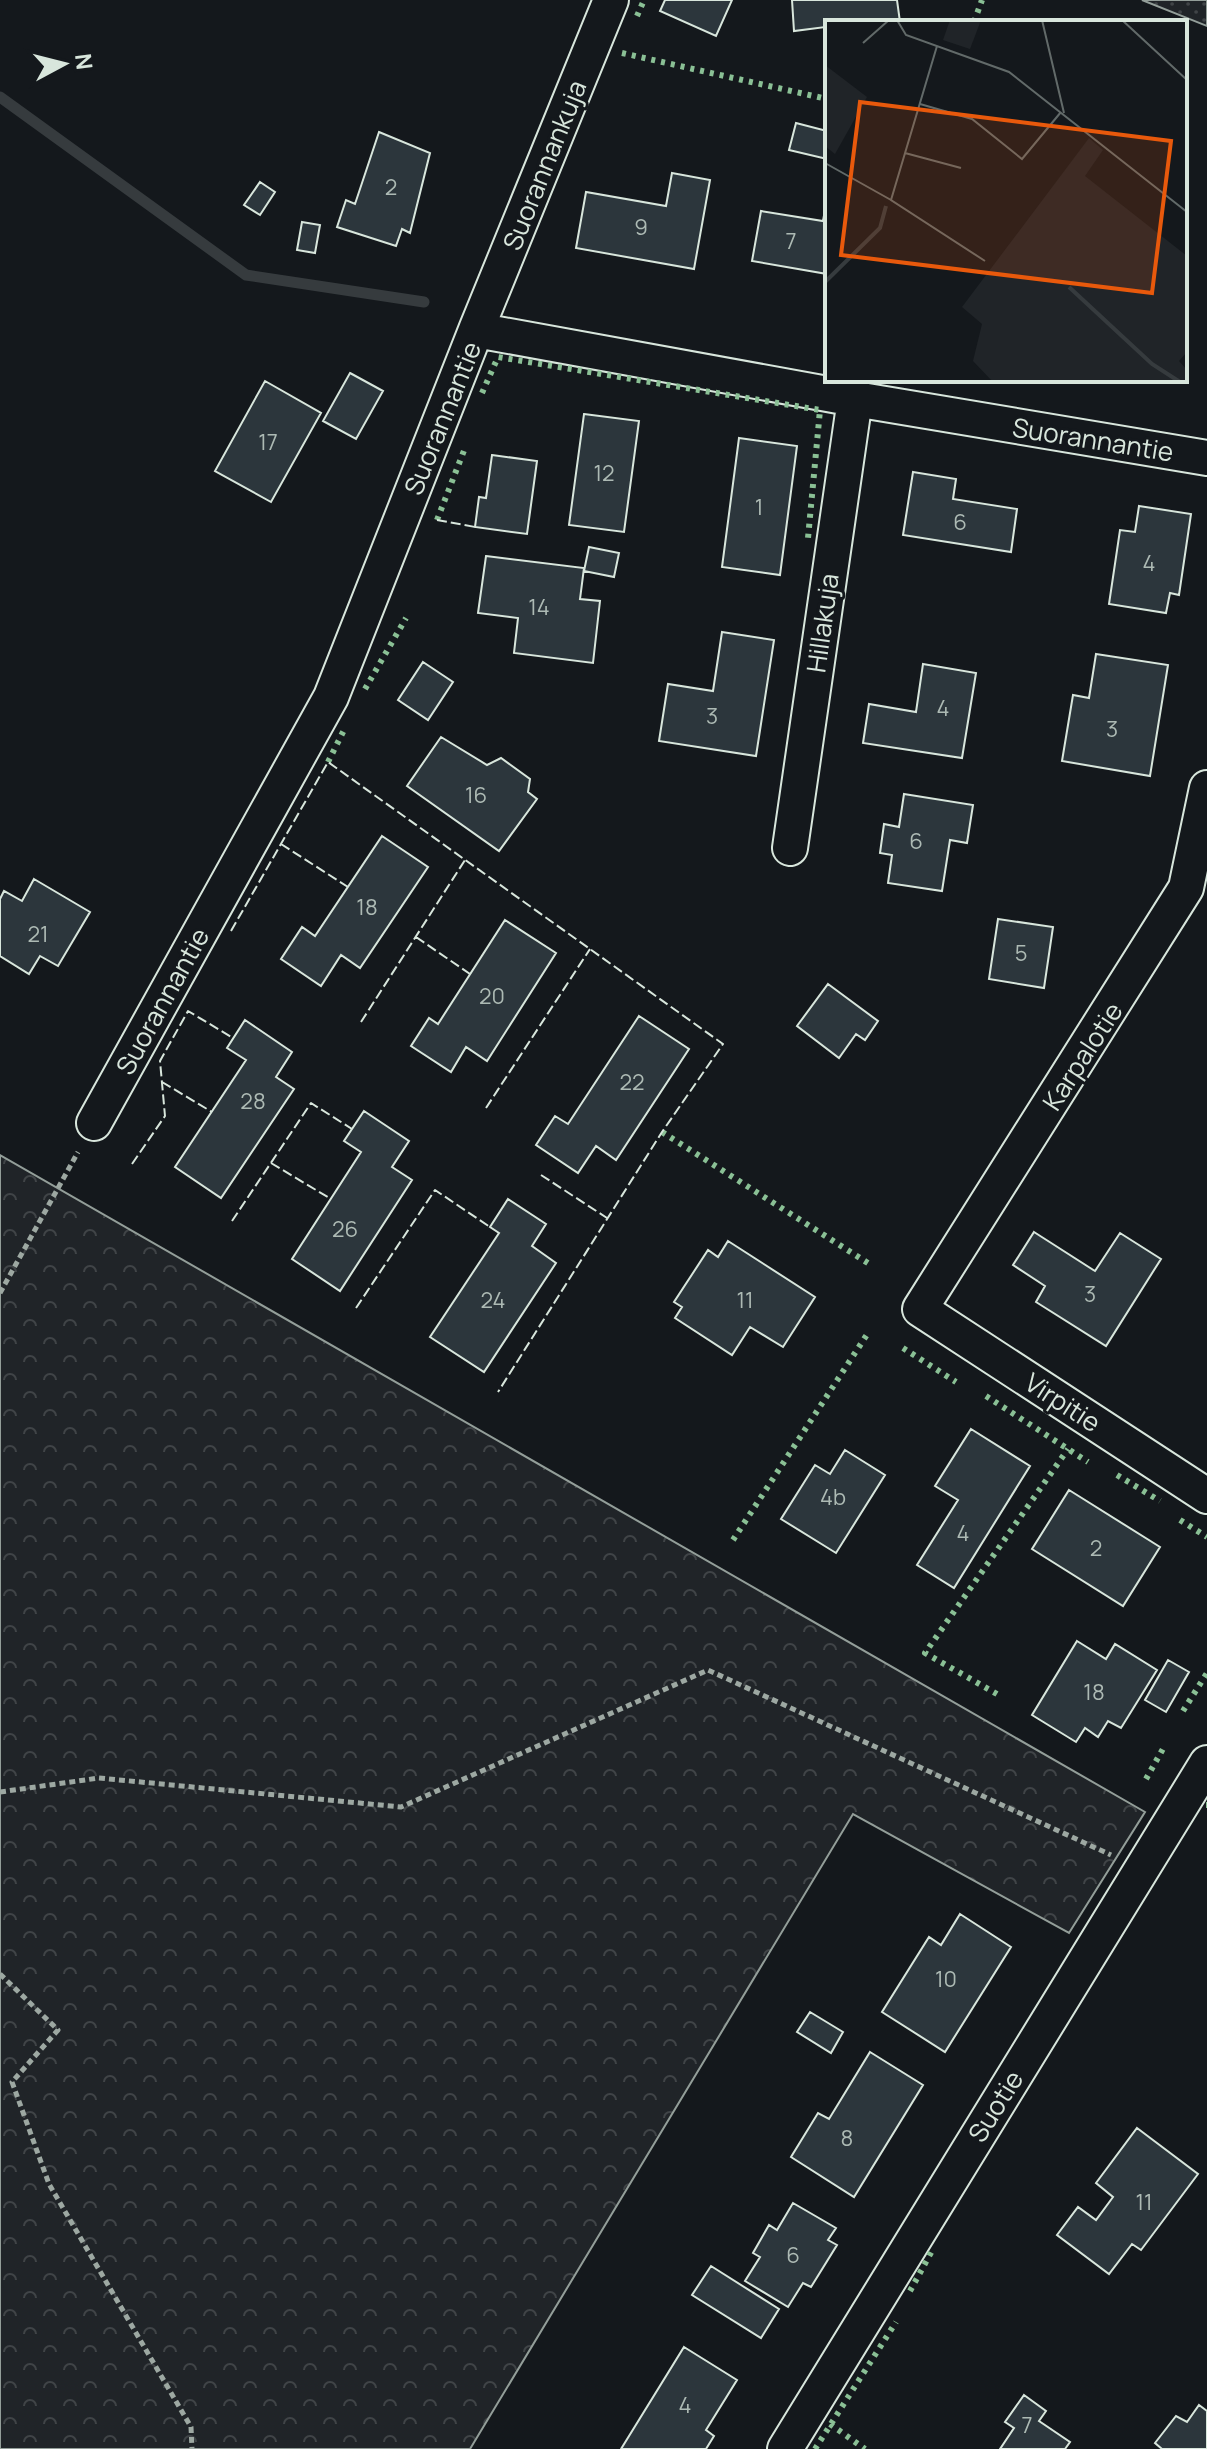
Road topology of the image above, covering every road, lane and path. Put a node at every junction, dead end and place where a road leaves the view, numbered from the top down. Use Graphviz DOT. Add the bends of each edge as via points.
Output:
graph roads {
  1 [pos="611,0"];
  2 [pos="476,330"];
  3 [pos="855,399"];
  4 [pos="1207,458"];
  5 [pos="1207,788"];
  6 [pos="790,848"];
  7 [pos="94,1123"];
  8 [pos="0,1293"];
  9 [pos="920,1309"];
  10 [pos="1207,1496"];
  11 [pos="1207,1763"];
  12 [pos="0,1792"];
  13 [pos="1141,1869"];
  14 [pos="0,1974"];
  15 [pos="192,2449"];
  16 [pos="785,2449"];
  1 -- 2 [label="street, Suorannankuja"];
  2 -- 3 [label="street, Suorannantie"];
  2 -- 7 [label="street, Suorannantie" via="331,697"];
  3 -- 4 [label="street, Suorannantie"];
  3 -- 6 [label="street, Hillakuja"];
  5 -- 9 [label="street, Karpalotie" via="1186,888"];
  7 -- 8 [label="path"];
  9 -- 10 [label="street, Virpitie"];
  11 -- 13 [label="street, Suotie"];
  12 -- 13 [label="path" via="99,1778 401,1807 708,1670"];
  13 -- 16 [label="street, Suotie"];
  14 -- 15 [label="path" via="58,2030 12,2082 49,2184 191,2427"];
}
